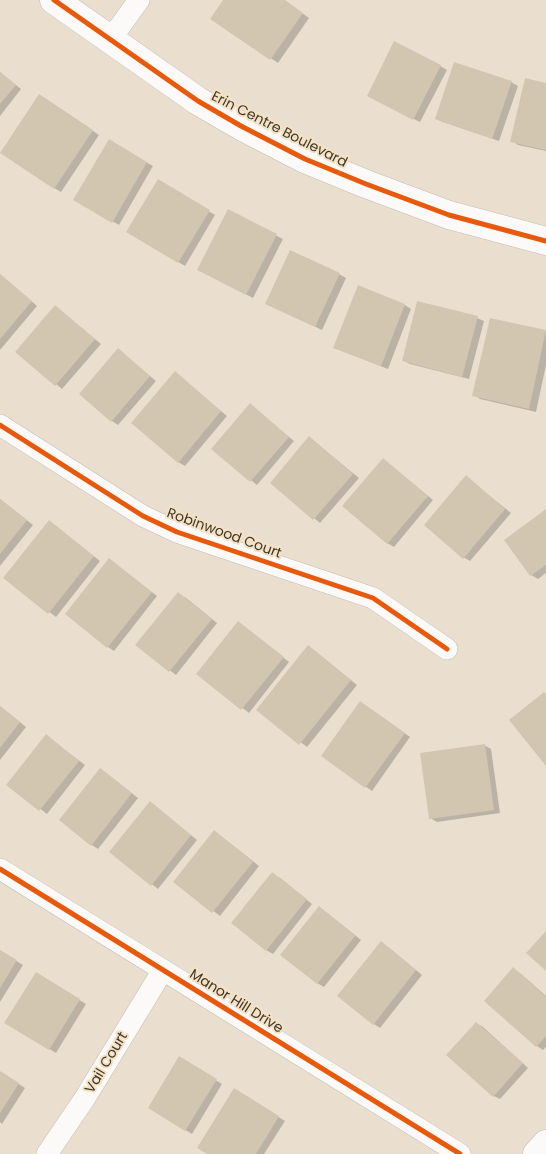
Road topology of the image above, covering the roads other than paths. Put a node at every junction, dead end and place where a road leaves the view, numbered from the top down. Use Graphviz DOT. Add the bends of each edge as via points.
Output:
graph roads {
  1 [pos="54,0"];
  2 [pos="139,0"];
  3 [pos="110,40"];
  4 [pos="546,241"];
  5 [pos="0,425"];
  6 [pos="447,649"];
  7 [pos="0,869"];
  8 [pos="163,970"];
  9 [pos="546,1144"];
  10 [pos="47,1154"];
  11 [pos="460,1154"];
  12 [pos="537,1154"];
  1 -- 3 [label="street, Erin Centre Boulevard"];
  2 -- 3 [label="street"];
  3 -- 4 [label="street, Erin Centre Boulevard" via="198,101 305,159 449,215"];
  5 -- 6 [label="street, Robinwood Court" via="143,516 178,532 374,598"];
  7 -- 8 [label="street, Manor Hill Drive"];
  8 -- 10 [label="street, Vail Court" via="86,1098"];
  8 -- 11 [label="street, Manor Hill Drive"];
  9 -- 12 [label="street"];
}
